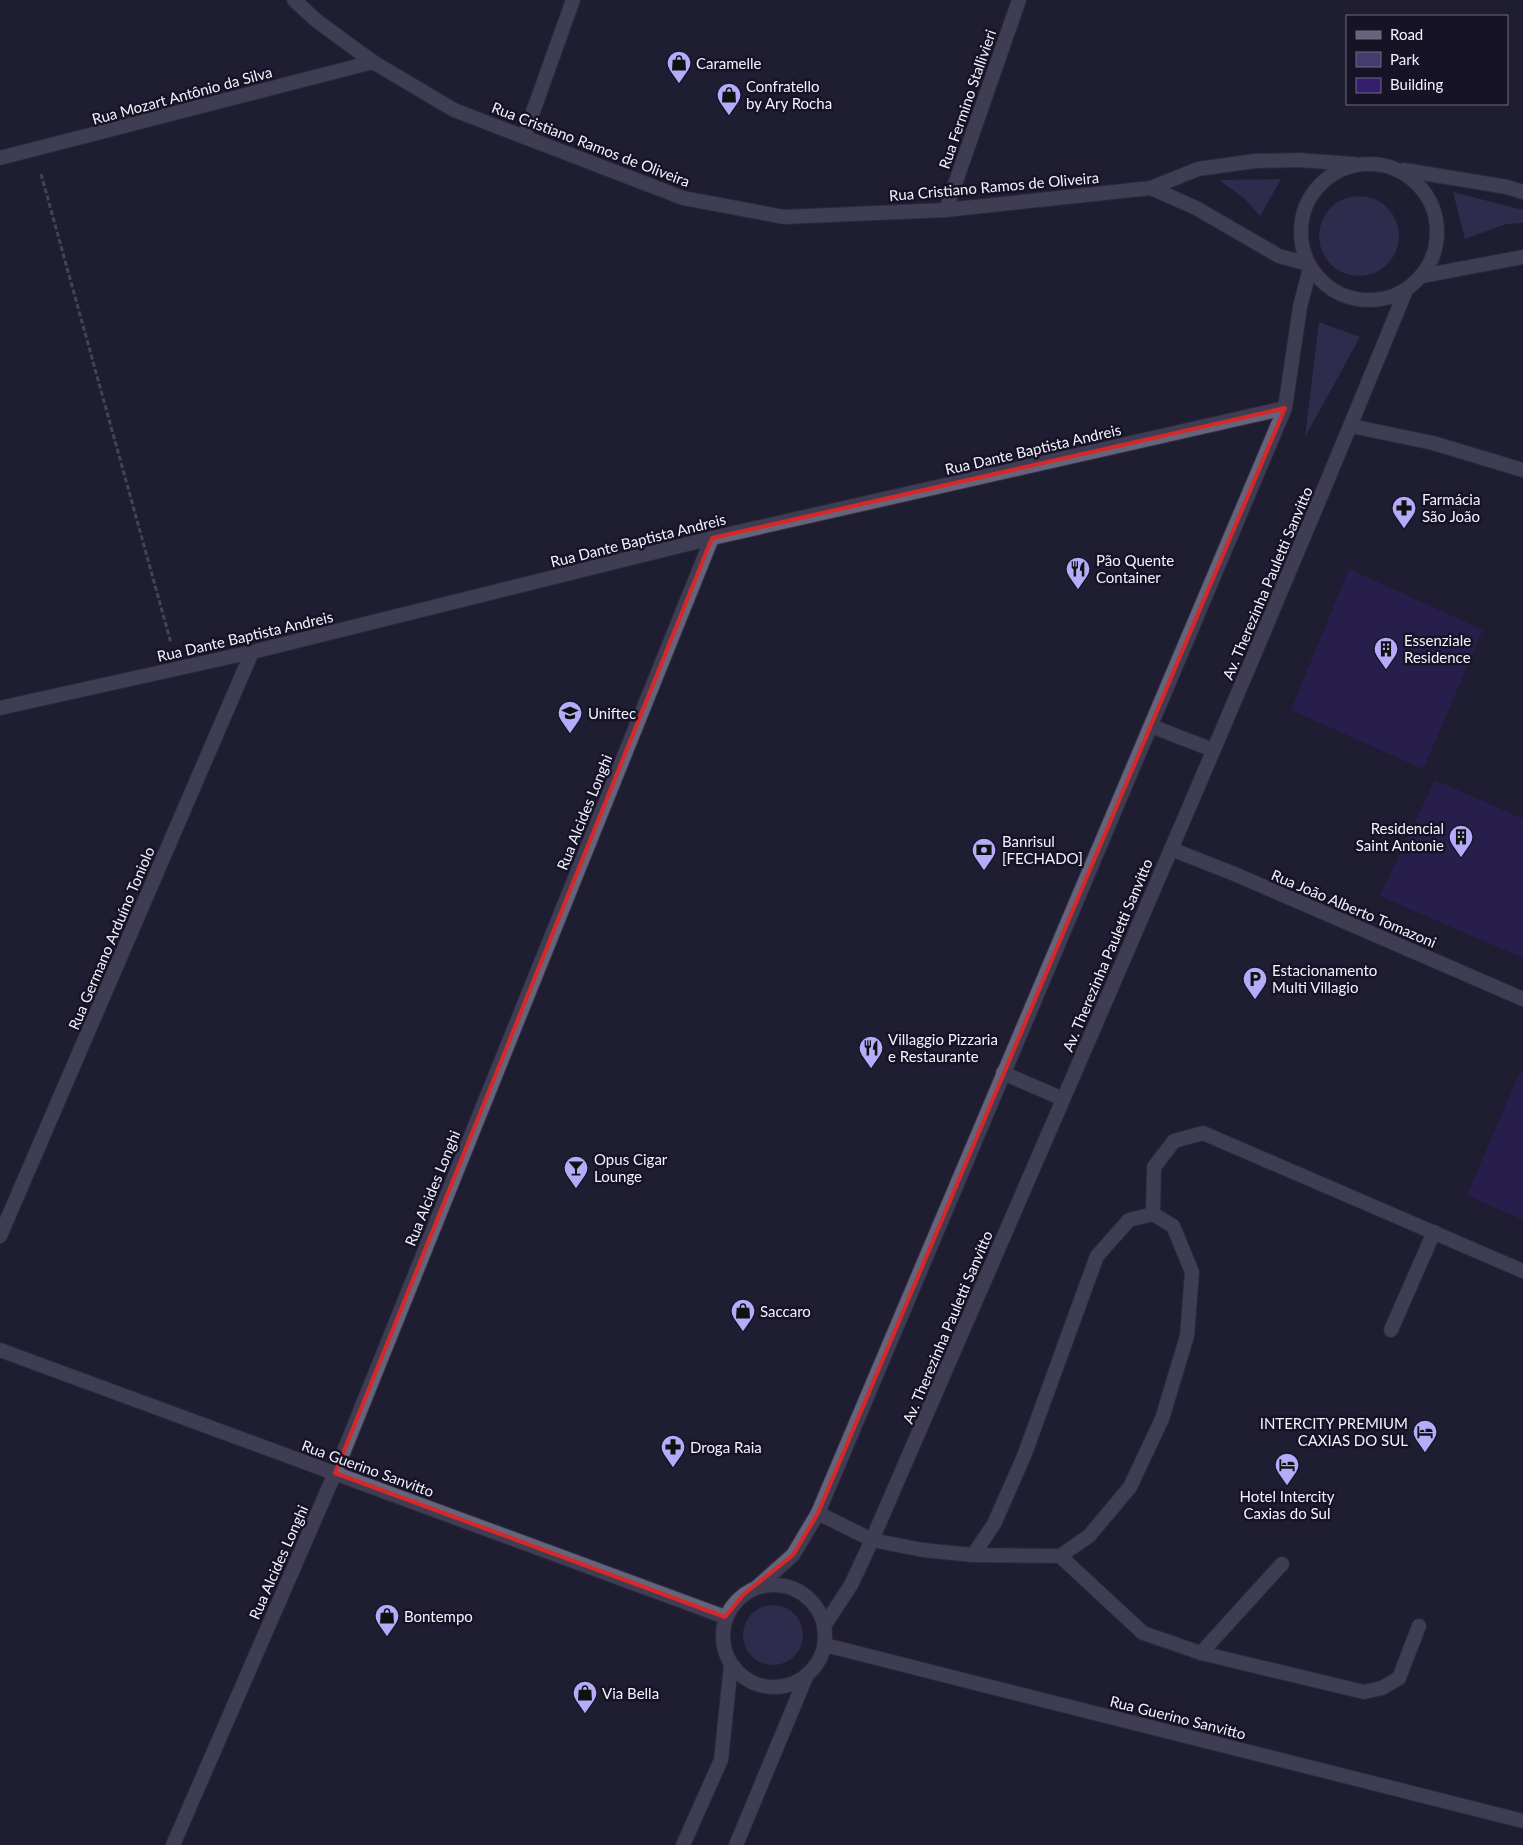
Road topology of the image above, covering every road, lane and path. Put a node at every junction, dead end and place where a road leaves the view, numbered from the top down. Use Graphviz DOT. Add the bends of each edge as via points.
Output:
graph roads {
  1 [pos="294,0"];
  2 [pos="573,0"];
  3 [pos="1019,0"];
  4 [pos="373,62"];
  5 [pos="524,137"];
  6 [pos="34,150"];
  7 [pos="0,158"];
  8 [pos="1354,164"];
  9 [pos="1398,169"];
  10 [pos="1151,188"];
  11 [pos="1523,192"];
  12 [pos="946,210"];
  13 [pos="1523,257"];
  14 [pos="1309,266"];
  15 [pos="1422,276"];
  16 [pos="1406,290"];
  17 [pos="1285,408"];
  18 [pos="1351,426"];
  19 [pos="1523,470"];
  20 [pos="712,538"];
  21 [pos="252,652"];
  22 [pos="178,668"];
  23 [pos="0,708"];
  24 [pos="1151,726"];
  25 [pos="1214,750"];
  26 [pos="1171,848"];
  27 [pos="1523,999"];
  28 [pos="1004,1073"];
  29 [pos="1062,1099"];
  30 [pos="1154,1214"];
  31 [pos="1434,1232"];
  32 [pos="0,1236"];
  33 [pos="1523,1271"];
  34 [pos="1391,1330"];
  35 [pos="0,1350"];
  36 [pos="335,1473"];
  37 [pos="818,1513"];
  38 [pos="872,1540"];
  39 [pos="973,1555"];
  40 [pos="1060,1556"];
  41 [pos="1282,1564"];
  42 [pos="757,1587"];
  43 [pos="726,1617"];
  44 [pos="824,1626"];
  45 [pos="1419,1626"];
  46 [pos="825,1645"];
  47 [pos="1201,1653"];
  48 [pos="730,1665"];
  49 [pos="806,1677"];
  50 [pos="1523,1821"];
  51 [pos="173,1845"];
  52 [pos="683,1845"];
  53 [pos="736,1845"];
  1 -- 4 [label="street, Rua Cristiano Ramos de Oliveira" via="317,22"];
  2 -- 5 [label="street"];
  3 -- 12 [label="street, Rua Fermino Stallivieri"];
  4 -- 5 [label="street, Rua Cristiano Ramos de Oliveira" via="454,110"];
  4 -- 6 [label="street, Rua Mozart Antônio da Silva"];
  5 -- 12 [label="street, Rua Cristiano Ramos de Oliveira" via="683,198 784,217"];
  6 -- 7 [label="street, Rua Mozart Antônio da Silva"];
  6 -- 22 [label="path"];
  8 -- 9 [label="street" via="1378,163"];
  8 -- 10 [label="street, Rua Cristiano Ramos de Oliveira" via="1255,160 1198,169"];
  8 -- 14 [label="street" via="1331,174 1313,192 1302,214 1300,240"];
  9 -- 11 [label="street"];
  9 -- 15 [label="street" via="1416,181 1429,198 1437,217 1438,238 1433,258"];
  10 -- 12 [label="street, Rua Cristiano Ramos de Oliveira"];
  10 -- 14 [label="street" via="1196,208 1279,256"];
  13 -- 15 [label="street"];
  14 -- 16 [label="street" via="1325,285 1344,295 1365,300 1386,298"];
  14 -- 17 [label="street"];
  15 -- 16 [label="street"];
  16 -- 18 [label="street, Av. Therezinha Pauletti Sanvitto"];
  17 -- 20 [label="street, Rua Dante Baptista Andreis"];
  17 -- 24 [label="street"];
  18 -- 19 [label="street" via="1433,444"];
  18 -- 25 [label="street, Av. Therezinha Pauletti Sanvitto"];
  20 -- 21 [label="street, Rua Dante Baptista Andreis"];
  20 -- 36 [label="street, Rua Alcides Longhi"];
  21 -- 22 [label="street, Rua Dante Baptista Andreis"];
  21 -- 32 [label="street, Rua Germano Arduíno Toniolo"];
  22 -- 23 [label="street, Rua Dante Baptista Andreis"];
  24 -- 25 [label="street"];
  24 -- 28 [label="street"];
  25 -- 26 [label="street, Av. Therezinha Pauletti Sanvitto"];
  26 -- 27 [label="street, Rua João Alberto Tomazoni"];
  26 -- 29 [label="street, Av. Therezinha Pauletti Sanvitto"];
  28 -- 29 [label="street"];
  28 -- 37 [label="street"];
  29 -- 38 [label="street, Av. Therezinha Pauletti Sanvitto"];
  30 -- 31 [label="street" via="1154,1167 1174,1141 1203,1133"];
  30 -- 39 [label="street" via="1130,1220 1097,1256 1024,1456 994,1524"];
  30 -- 40 [label="street" via="1173,1226 1192,1272 1187,1336 1162,1419 1130,1487 1088,1536"];
  31 -- 33 [label="street"];
  31 -- 34 [label="street"];
  35 -- 36 [label="street, Rua Guerino Sanvitto"];
  36 -- 43 [label="street, Rua Guerino Sanvitto"];
  36 -- 51 [label="street, Rua Alcides Longhi"];
  37 -- 38 [label="street"];
  37 -- 42 [label="street" via="793,1555"];
  38 -- 39 [label="street"];
  38 -- 44 [label="street, Av. Therezinha Pauletti Sanvitto" via="851,1585"];
  39 -- 40 [label="street"];
  40 -- 47 [label="street" via="1143,1633"];
  41 -- 47 [label="street"];
  42 -- 43 [label="street" via="733,1604"];
  42 -- 44 [label="street" via="774,1584 799,1592 818,1609"];
  43 -- 48 [label="street" via="722,1642"];
  44 -- 46 [label="street"];
  45 -- 47 [label="street" via="1399,1678 1382,1688 1364,1692"];
  46 -- 49 [label="street" via="815,1668"];
  46 -- 50 [label="street, Rua Guerino Sanvitto"];
  48 -- 49 [label="street" via="757,1685 774,1688 791,1685"];
  48 -- 52 [label="street" via="721,1760"];
  49 -- 53 [label="street"];
}
